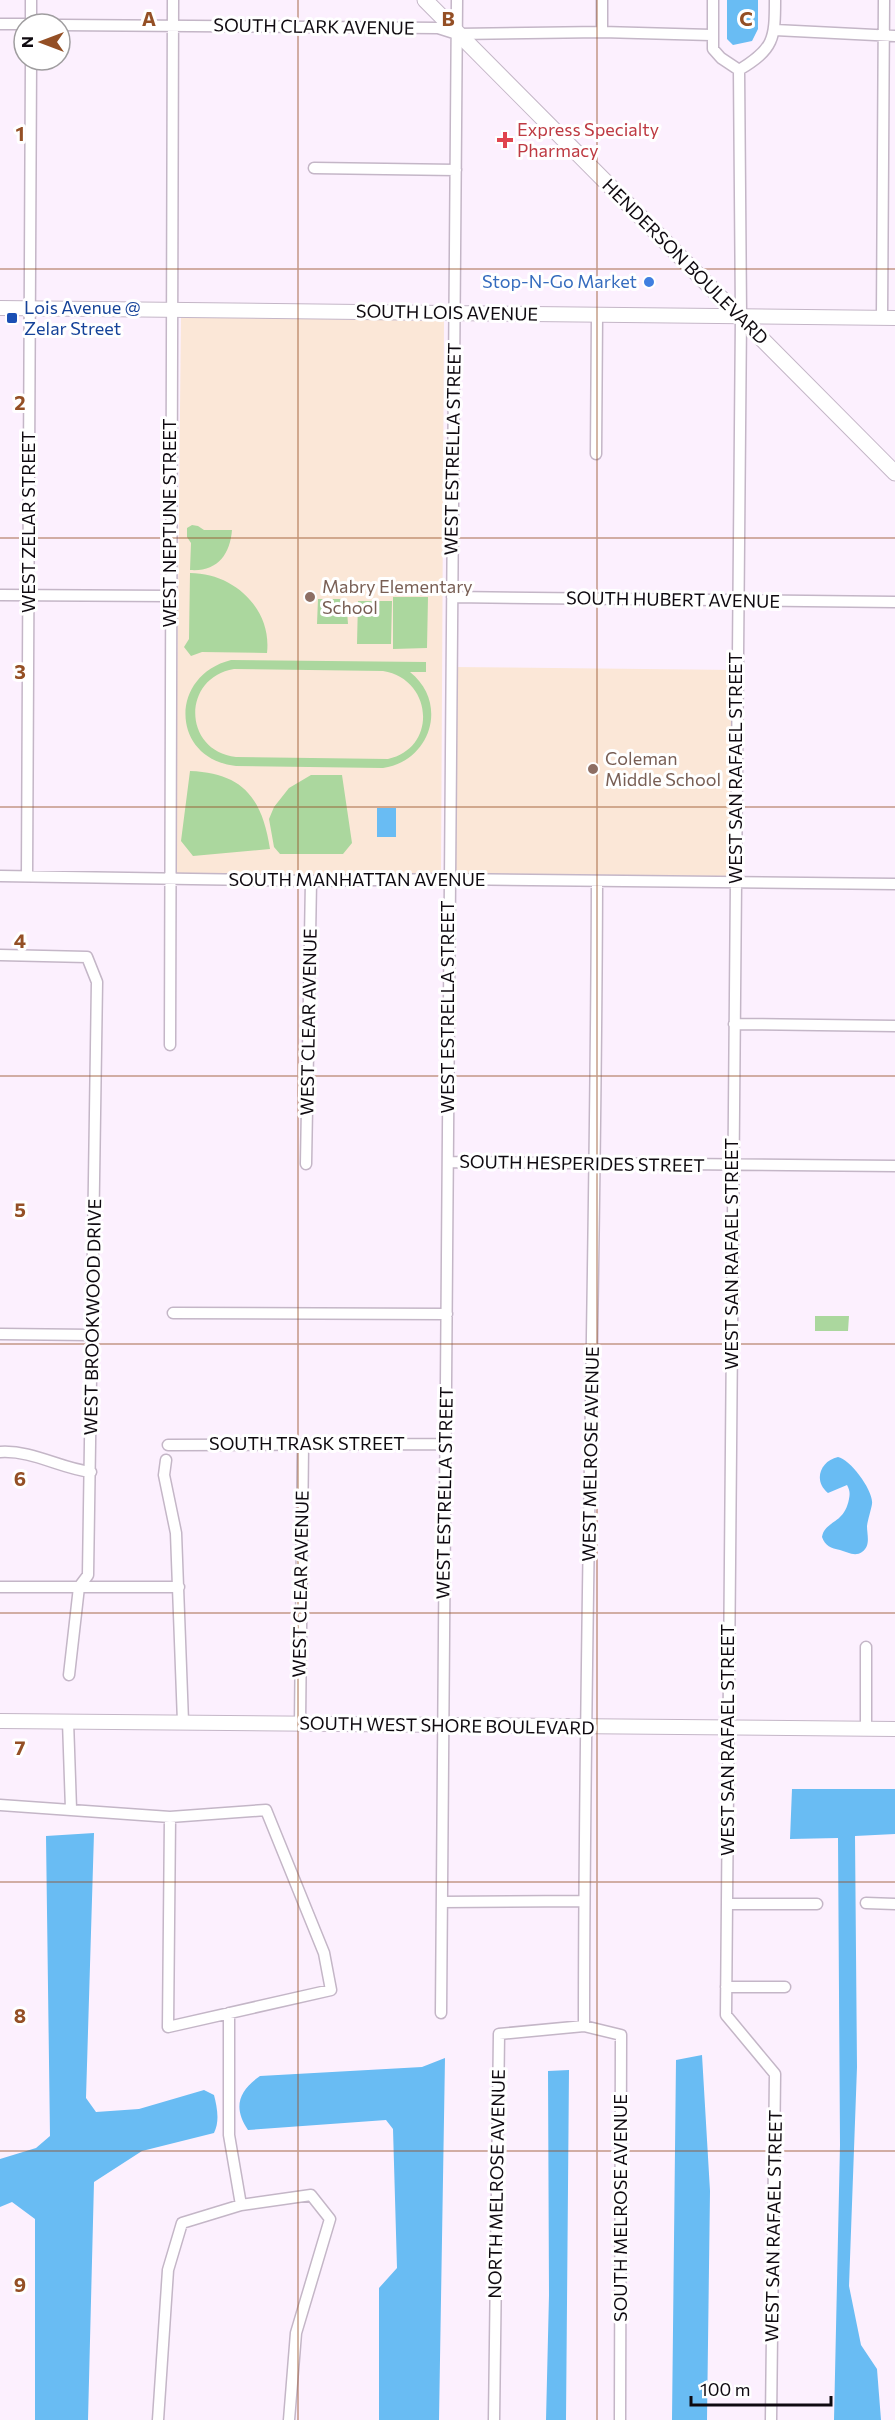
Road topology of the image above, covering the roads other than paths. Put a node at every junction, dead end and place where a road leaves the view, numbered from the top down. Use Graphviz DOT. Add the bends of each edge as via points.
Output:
graph roads {
  1 [pos="173,0"];
  2 [pos="425,0"];
  3 [pos="457,0"];
  4 [pos="602,0"];
  5 [pos="713,0"];
  6 [pos="775,0"];
  7 [pos="884,0"];
  8 [pos="72,25"];
  9 [pos="173,25"];
  10 [pos="775,30"];
  11 [pos="602,32"];
  12 [pos="456,34"];
  13 [pos="711,35"];
  14 [pos="889,36"];
  15 [pos="740,70"];
  16 [pos="31,72"];
  17 [pos="314,168"];
  18 [pos="456,170"];
  19 [pos="0,308"];
  20 [pos="30,308"];
  21 [pos="171,308"];
  22 [pos="455,313"];
  23 [pos="597,315"];
  24 [pos="741,316"];
  25 [pos="889,318"];
  26 [pos="596,454"];
  27 [pos="895,473"];
  28 [pos="0,595"];
  29 [pos="28,595"];
  30 [pos="171,596"];
  31 [pos="452,597"];
  32 [pos="737,601"];
  33 [pos="895,602"];
  34 [pos="0,876"];
  35 [pos="27,876"];
  36 [pos="170,878"];
  37 [pos="448,879"];
  38 [pos="311,881"];
  39 [pos="597,881"];
  40 [pos="735,883"];
  41 [pos="895,884"];
  42 [pos="0,955"];
  43 [pos="734,1024"];
  44 [pos="895,1026"];
  45 [pos="170,1045"];
  46 [pos="449,1162"];
  47 [pos="306,1164"];
  48 [pos="597,1164"];
  49 [pos="733,1165"];
  50 [pos="895,1166"];
  51 [pos="173,1313"];
  52 [pos="447,1314"];
  53 [pos="0,1334"];
  54 [pos="92,1335"];
  55 [pos="168,1444"];
  56 [pos="303,1444"];
  57 [pos="446,1444"];
  58 [pos="0,1452"];
  59 [pos="166,1460"];
  60 [pos="91,1472"];
  61 [pos="0,1587"];
  62 [pos="79,1587"];
  63 [pos="179,1587"];
  64 [pos="866,1647"];
  65 [pos="69,1675"];
  66 [pos="0,1721"];
  67 [pos="68,1721"];
  68 [pos="183,1722"];
  69 [pos="300,1724"];
  70 [pos="443,1726"];
  71 [pos="585,1727"];
  72 [pos="728,1728"];
  73 [pos="866,1728"];
  74 [pos="895,1729"];
  75 [pos="0,1805"];
  76 [pos="71,1809"];
  77 [pos="170,1817"];
  78 [pos="584,1901"];
  79 [pos="442,1902"];
  80 [pos="727,1904"];
  81 [pos="817,1904"];
  82 [pos="866,1904"];
  83 [pos="895,1904"];
  84 [pos="726,1987"];
  85 [pos="785,1987"];
  86 [pos="229,2013"];
  87 [pos="441,2013"];
  88 [pos="584,2026"];
  89 [pos="241,2205"];
  90 [pos="158,2420"];
  91 [pos="289,2420"];
  92 [pos="494,2420"];
  93 [pos="620,2420"];
  94 [pos="771,2420"];
  1 -- 9 [label="street, WEST NEPTUNE STREET"];
  2 -- 12 [label="main road, HENDERSON BOULEVARD"];
  3 -- 12 [label="street, WEST ESTRELLA STREET"];
  4 -- 11 [label="street"];
  5 -- 13 [label="street"];
  6 -- 10 [label="street"];
  7 -- 14 [label="street"];
  8 -- 9 [label="street, SOUTH CLARK AVENUE"];
  9 -- 12 [label="street, SOUTH CLARK AVENUE" via="438,28"];
  9 -- 21 [label="street, WEST NEPTUNE STREET"];
  10 -- 14 [label="street"];
  10 -- 15 [label="street" via="759,58"];
  11 -- 12 [label="street, SOUTH CLARK AVENUE"];
  11 -- 13 [label="street, SOUTH CLARK AVENUE"];
  12 -- 18 [label="street, WEST ESTRELLA STREET"];
  12 -- 24 [label="main road, HENDERSON BOULEVARD"];
  13 -- 15 [label="street" via="712,49"];
  14 -- 25 [label="street"];
  15 -- 24 [label="street, WEST SAN RAFAEL STREET"];
  16 -- 20 [label="street, WEST ZELAR STREET"];
  17 -- 18 [label="street"];
  18 -- 22 [label="street, WEST ESTRELLA STREET"];
  19 -- 20 [label="street, SOUTH LOIS AVENUE"];
  20 -- 21 [label="street, SOUTH LOIS AVENUE"];
  20 -- 29 [label="street, WEST ZELAR STREET"];
  21 -- 22 [label="street, SOUTH LOIS AVENUE"];
  21 -- 30 [label="street, WEST NEPTUNE STREET"];
  22 -- 23 [label="street, SOUTH LOIS AVENUE"];
  22 -- 31 [label="street, WEST ESTRELLA STREET"];
  23 -- 24 [label="street, SOUTH LOIS AVENUE"];
  23 -- 26 [label="street"];
  24 -- 25 [label="street, SOUTH LOIS AVENUE"];
  24 -- 27 [label="main road, HENDERSON BOULEVARD"];
  24 -- 32 [label="street, WEST SAN RAFAEL STREET"];
  28 -- 29 [label="street"];
  29 -- 30 [label="street"];
  29 -- 35 [label="street, WEST ZELAR STREET"];
  30 -- 36 [label="street, WEST NEPTUNE STREET"];
  31 -- 32 [label="street, SOUTH HUBERT AVENUE"];
  31 -- 37 [label="street, WEST ESTRELLA STREET"];
  32 -- 33 [label="street, SOUTH HUBERT AVENUE"];
  32 -- 40 [label="street, WEST SAN RAFAEL STREET"];
  34 -- 35 [label="street, SOUTH MANHATTAN AVENUE"];
  35 -- 36 [label="street, SOUTH MANHATTAN AVENUE"];
  36 -- 38 [label="street, SOUTH MANHATTAN AVENUE"];
  36 -- 45 [label="street, WEST NEPTUNE STREET"];
  37 -- 38 [label="street, SOUTH MANHATTAN AVENUE"];
  37 -- 39 [label="street, SOUTH MANHATTAN AVENUE"];
  37 -- 46 [label="street, WEST ESTRELLA STREET"];
  38 -- 47 [label="street, WEST CLEAR AVENUE"];
  39 -- 40 [label="street, SOUTH MANHATTAN AVENUE"];
  39 -- 48 [label="street, WEST MELROSE AVENUE"];
  40 -- 41 [label="street, SOUTH MANHATTAN AVENUE"];
  40 -- 43 [label="street, WEST SAN RAFAEL STREET"];
  42 -- 54 [label="street, WEST BROOKWOOD DRIVE" via="87,957 97,982"];
  43 -- 44 [label="street"];
  43 -- 49 [label="street, WEST SAN RAFAEL STREET"];
  46 -- 48 [label="street, SOUTH HESPERIDES STREET"];
  46 -- 52 [label="street, WEST ESTRELLA STREET"];
  48 -- 49 [label="street, SOUTH HESPERIDES STREET"];
  48 -- 71 [label="street, WEST MELROSE AVENUE"];
  49 -- 50 [label="street, SOUTH HESPERIDES STREET"];
  49 -- 72 [label="street, WEST SAN RAFAEL STREET"];
  51 -- 52 [label="street"];
  52 -- 57 [label="street, WEST ESTRELLA STREET"];
  53 -- 54 [label="street"];
  54 -- 60 [label="street, WEST BROOKWOOD DRIVE"];
  55 -- 56 [label="street, SOUTH TRASK STREET"];
  56 -- 57 [label="street, SOUTH TRASK STREET"];
  56 -- 69 [label="street, WEST CLEAR AVENUE"];
  57 -- 70 [label="street, WEST ESTRELLA STREET"];
  58 -- 60 [label="street" via="25,1453 70,1470"];
  59 -- 63 [label="street" via="164,1475 177,1533"];
  60 -- 62 [label="street, WEST BROOKWOOD DRIVE" via="88,1575"];
  61 -- 62 [label="street"];
  62 -- 63 [label="street"];
  62 -- 65 [label="street, WEST BROOKWOOD DRIVE"];
  63 -- 68 [label="street"];
  64 -- 73 [label="street"];
  66 -- 67 [label="street, SOUTH WEST SHORE BOULEVARD"];
  67 -- 68 [label="street, SOUTH WEST SHORE BOULEVARD"];
  67 -- 76 [label="street"];
  68 -- 69 [label="street, SOUTH WEST SHORE BOULEVARD"];
  69 -- 70 [label="street, SOUTH WEST SHORE BOULEVARD"];
  70 -- 71 [label="street, SOUTH WEST SHORE BOULEVARD"];
  70 -- 79 [label="street, WEST ESTRELLA STREET"];
  71 -- 72 [label="street, SOUTH WEST SHORE BOULEVARD"];
  71 -- 78 [label="street, WEST MELROSE AVENUE"];
  72 -- 73 [label="street, SOUTH WEST SHORE BOULEVARD"];
  72 -- 80 [label="street, WEST SAN RAFAEL STREET"];
  73 -- 74 [label="street, SOUTH WEST SHORE BOULEVARD"];
  75 -- 76 [label="street"];
  76 -- 77 [label="street"];
  77 -- 86 [label="street" via="168,2027"];
  77 -- 86 [label="street" via="266,1810 324,1953 331,1990"];
  78 -- 79 [label="street"];
  78 -- 88 [label="street, WEST MELROSE AVENUE"];
  79 -- 87 [label="street, WEST ESTRELLA STREET"];
  80 -- 81 [label="street"];
  80 -- 84 [label="street, WEST SAN RAFAEL STREET"];
  82 -- 83 [label="street"];
  84 -- 85 [label="street"];
  84 -- 94 [label="street, WEST SAN RAFAEL STREET" via="726,2015 775,2074"];
  86 -- 89 [label="street" via="229,2135"];
  88 -- 92 [label="street, NORTH MELROSE AVENUE" via="499,2034"];
  88 -- 93 [label="street, SOUTH MELROSE AVENUE" via="621,2035"];
  89 -- 90 [label="street" via="182,2223 168,2270"];
  89 -- 91 [label="street" via="311,2195 330,2220 296,2333"];
}
